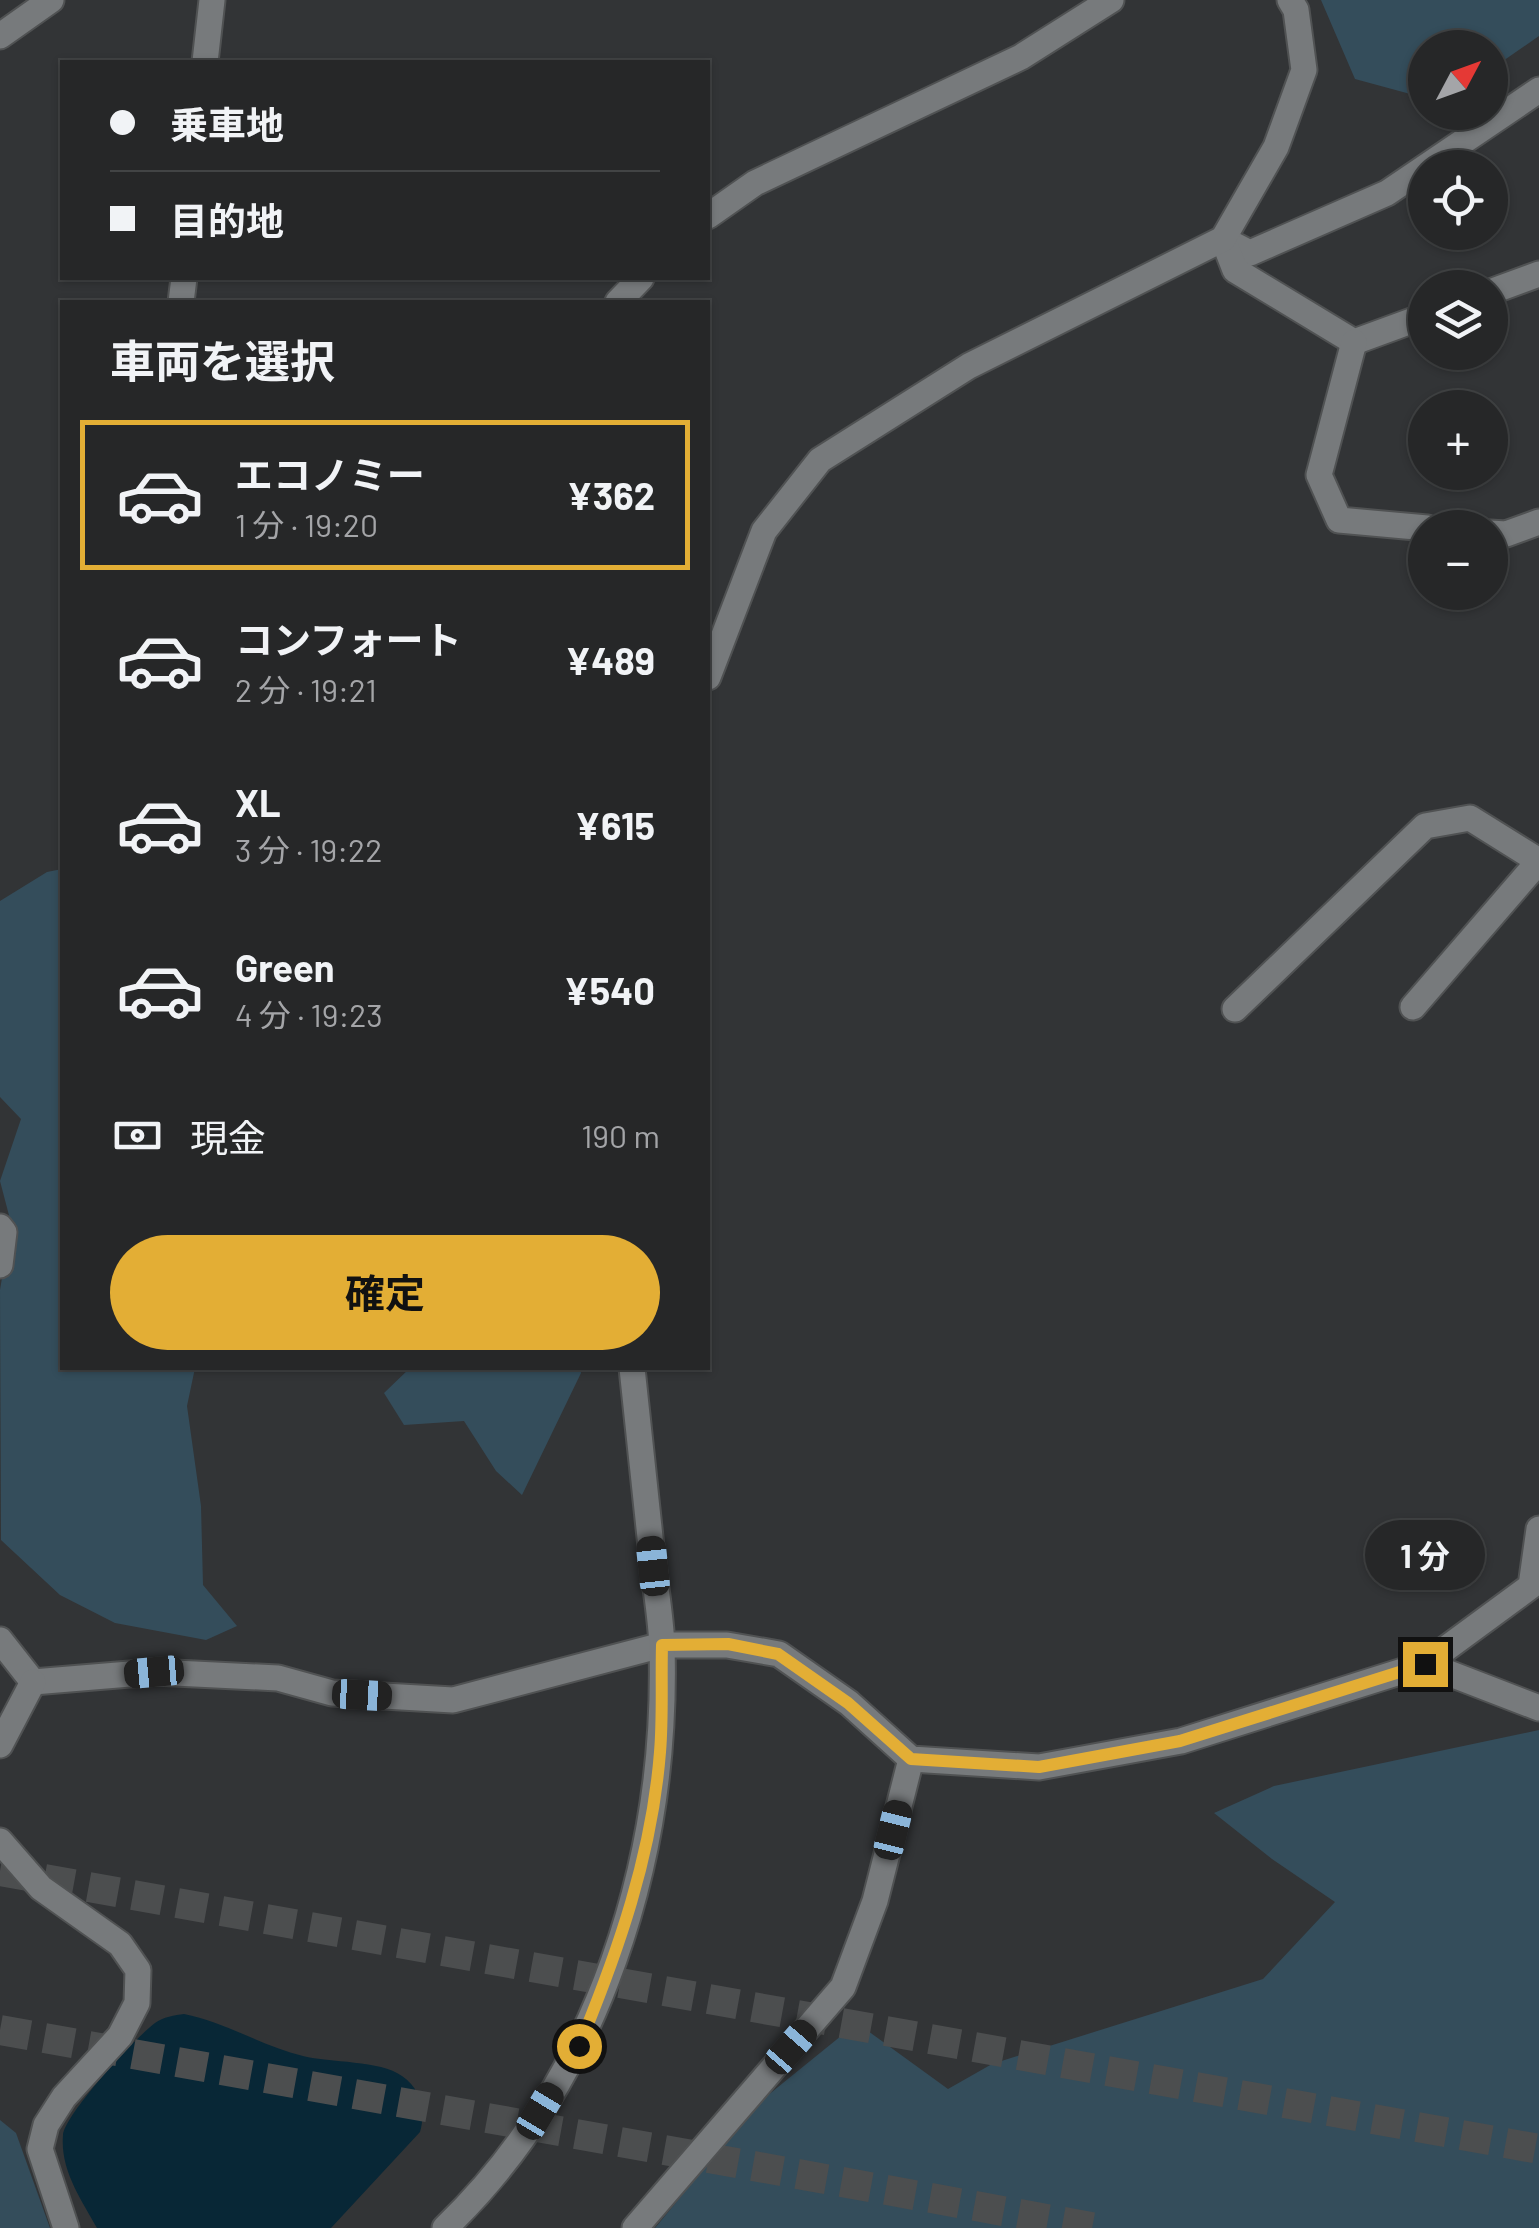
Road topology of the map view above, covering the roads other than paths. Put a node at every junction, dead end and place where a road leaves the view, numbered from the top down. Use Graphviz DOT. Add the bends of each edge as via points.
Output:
graph roads {
  1 [pos="51,0"];
  2 [pos="212,0"];
  3 [pos="1111,0"];
  4 [pos="1290,0"];
  5 [pos="0,36"];
  6 [pos="206,60"];
  7 [pos="1539,90"];
  8 [pos="710,215"];
  9 [pos="1223,239"];
  10 [pos="1539,274"];
  11 [pos="638,280"];
  12 [pos="1508,285"];
  13 [pos="620,300"];
  14 [pos="1408,322"];
  15 [pos="1354,342"];
  16 [pos="1539,522"];
  17 [pos="1408,526"];
  18 [pos="1508,533"];
  19 [pos="710,671"];
  20 [pos="1413,1007"];
  21 [pos="1235,1009"];
  22 [pos="0,1227"];
  23 [pos="0,1265"];
  24 [pos="632,1370"];
  25 [pos="1539,1529"];
  26 [pos="0,1640"];
  27 [pos="662,1645"];
  28 [pos="1425,1664"];
  29 [pos="33,1682"];
  30 [pos="1539,1708"];
  31 [pos="0,1745"];
  32 [pos="911,1759"];
  33 [pos="0,1841"];
  34 [pos="66,2228"];
  35 [pos="445,2228"];
  36 [pos="634,2228"];
  1 -- 5 [label="street"];
  2 -- 6 [label="street"];
  3 -- 8 [label="street" via="1021,57 755,183"];
  4 -- 9 [label="street" via="1304,70 1276,147"];
  7 -- 9 [label="street" via="1387,192 1250,253"];
  9 -- 15 [label="street" via="1235,270"];
  9 -- 19 [label="street" via="969,366 820,460 764,532"];
  10 -- 12 [label="street"];
  11 -- 13 [label="street"];
  14 -- 15 [label="street"];
  15 -- 17 [label="street" via="1319,474 1339,520"];
  16 -- 18 [label="street"];
  20 -- 21 [label="street" via="1539,861 1470,818 1426,826"];
  22 -- 23 [label="street"];
  24 -- 27 [label="street"];
  25 -- 28 [label="street" via="1531,1586"];
  26 -- 29 [label="street"];
  27 -- 29 [label="street" via="453,1700 332,1693 278,1678 154,1672"];
  27 -- 32 [label="street" via="728,1644 778,1654"];
  27 -- 35 [label="street" via="660,1752 650,1822 614,1962 579,2046 520,2144"];
  28 -- 30 [label="street"];
  28 -- 32 [label="street" via="1180,1741 1039,1767"];
  29 -- 31 [label="street"];
  32 -- 36 [label="street" via="875,1900 843,1986"];
  33 -- 34 [label="street" via="42,1888 120,1944 138,1970 137,2003 120,2036 46,2125 40,2149"];
}
